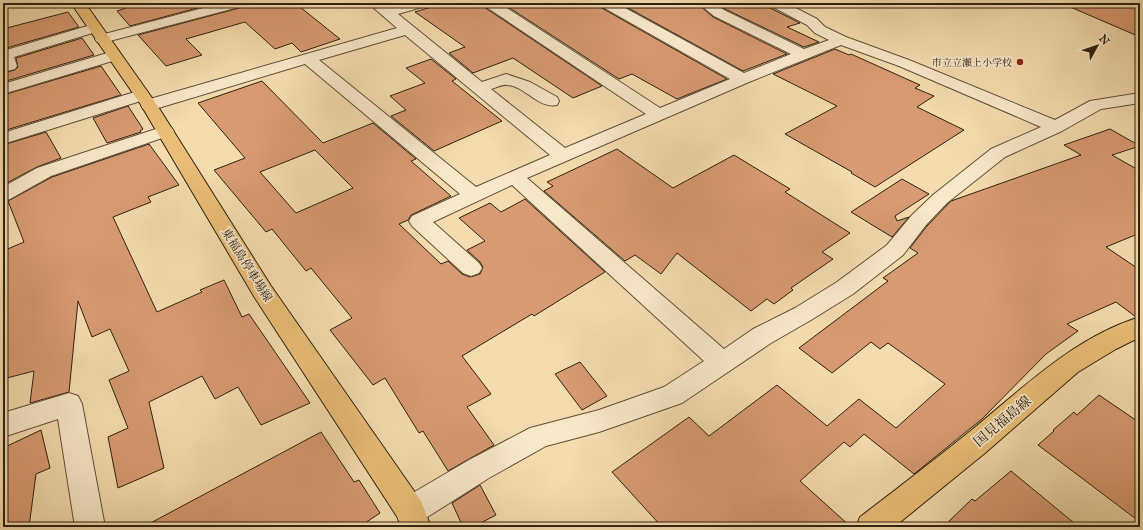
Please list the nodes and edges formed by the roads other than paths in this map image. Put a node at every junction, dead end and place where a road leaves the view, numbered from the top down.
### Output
1 (78, 3) edge
2 (238, 3) edge
3 (421, 3) edge
4 (490, 3) edge
5 (606, 3) edge
6 (705, 3) edge
7 (776, 3) edge
8 (382, 8) edge
9 (408, 29) junction
10 (841, 40) junction
11 (103, 41) junction
12 (802, 54) junction
13 (308, 59) junction
14 (3, 67) edge
15 (743, 79) junction
16 (480, 88) junction
17 (3, 89) edge
18 (1140, 98) edge
19 (145, 100) junction
20 (551, 101) dead end
21 (659, 115) junction
22 (1056, 127) junction
23 (165, 131) junction
24 (3, 139) edge
25 (563, 156) junction
26 (514, 177) junction
27 (3, 195) edge
28 (474, 196) junction
29 (471, 268) dead end
30 (1140, 326) edge
31 (723, 363) junction
32 (3, 424) edge
33 (413, 519) edge
34 (90, 527) edge
35 (871, 527) edge

1 - 11 main road, 東福島停車場線
2 - 11 street
3 - 8 street
4 - 21 street
5 - 15 street
6 - 12 street
7 - 10 street
8 - 9 street
9 - 13 street
9 - 16 street
10 - 12 street
10 - 22 street
11 - 14 street
11 - 17 street
11 - 19 main road, 東福島停車場線
12 - 15 street
13 - 19 street
13 - 28 street
15 - 21 street
16 - 20 street
16 - 25 street
18 - 22 street
19 - 23 main road, 東福島停車場線
19 - 24 street
21 - 25 street
22 - 31 street
23 - 27 street
23 - 33 main road, 東福島停車場線
25 - 26 street
26 - 28 street
26 - 31 street
28 - 29 street
30 - 35 main road, 国見福島線
31 - 33 street
32 - 34 street

